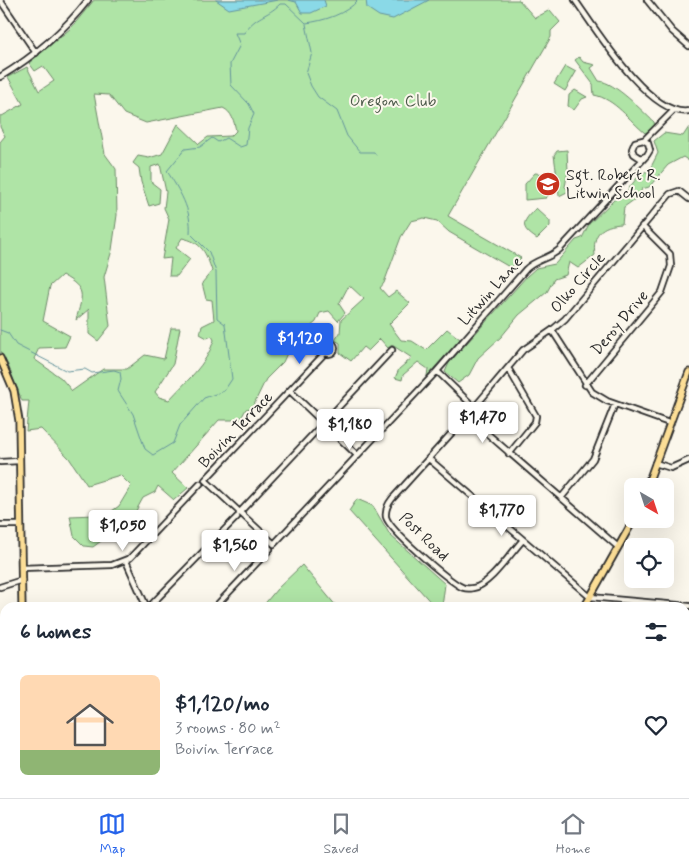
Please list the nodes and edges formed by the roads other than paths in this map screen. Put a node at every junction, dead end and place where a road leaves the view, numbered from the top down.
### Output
1 (0, 0) edge
2 (88, 0) edge
3 (576, 0) edge
4 (646, 0) edge
5 (689, 46) edge
6 (36, 54) junction
7 (0, 77) edge
8 (674, 110) junction
9 (689, 111) edge
10 (644, 140) junction
11 (646, 156) junction
12 (689, 199) edge
13 (642, 226) junction
14 (552, 330) junction
15 (392, 350) dead end
16 (325, 353) dead end
17 (0, 358) edge
18 (508, 368) junction
19 (437, 371) junction
20 (689, 372) edge
21 (585, 385) junction
22 (290, 391) junction
23 (615, 404) junction
24 (474, 407) junction
25 (467, 416) junction
26 (324, 424) junction
27 (670, 424) junction
28 (509, 454) junction
29 (358, 456) junction
30 (429, 459) junction
31 (689, 460) edge
32 (19, 461) junction
33 (0, 462) edge
34 (655, 463) junction
35 (650, 478) edge
36 (200, 484) dead end
37 (561, 498) junction
38 (238, 515) junction
39 (0, 525) edge
40 (20, 525) junction
41 (629, 528) edge
42 (522, 541) junction
43 (618, 548) junction
44 (270, 549) dead end
45 (126, 561) junction
46 (21, 568) junction
47 (22, 580) junction
48 (0, 587) edge
49 (590, 597) junction
50 (22, 602) edge
51 (145, 602) edge
52 (154, 602) edge
53 (220, 602) edge
54 (587, 602) edge
55 (645, 602) edge

1 - 6 street
2 - 6 street
3 - 8 street
4 - 5 street
6 - 7 street
8 - 9 street
8 - 10 street
10 - 11 street
10 - 11 street
11 - 19 street, Litwin Lane
12 - 13 street, Olko Circle
13 - 14 street, Olko Circle
13 - 21 street, Deroy Drive
14 - 18 street, Post Road
14 - 21 street, Olko Circle
15 - 26 street
16 - 22 street, Boivin Terrace
17 - 32 main road
18 - 24 street, Post Road
18 - 28 street
19 - 24 street
19 - 29 street, Litwin Lane
20 - 27 main road
21 - 23 street, Olko Circle
22 - 26 street
22 - 38 street, Boivin Terrace
23 - 27 street, Olko Circle
23 - 37 street
24 - 25 street, Post Road
25 - 28 street
25 - 30 street, Post Road
26 - 29 street
26 - 38 street
27 - 34 main road
28 - 37 street
29 - 38 street, Litwin Lane
30 - 42 street
30 - 42 street, Post Road
31 - 34 street
32 - 33 street
32 - 40 main road
34 - 35 main road
36 - 45 street
37 - 43 street
38 - 52 street
39 - 40 street
40 - 46 main road
41 - 43 main road
42 - 49 street
43 - 49 main road
44 - 53 street
45 - 46 street
45 - 51 street
46 - 47 main road
47 - 48 street
47 - 50 main road
49 - 54 main road
49 - 55 street

